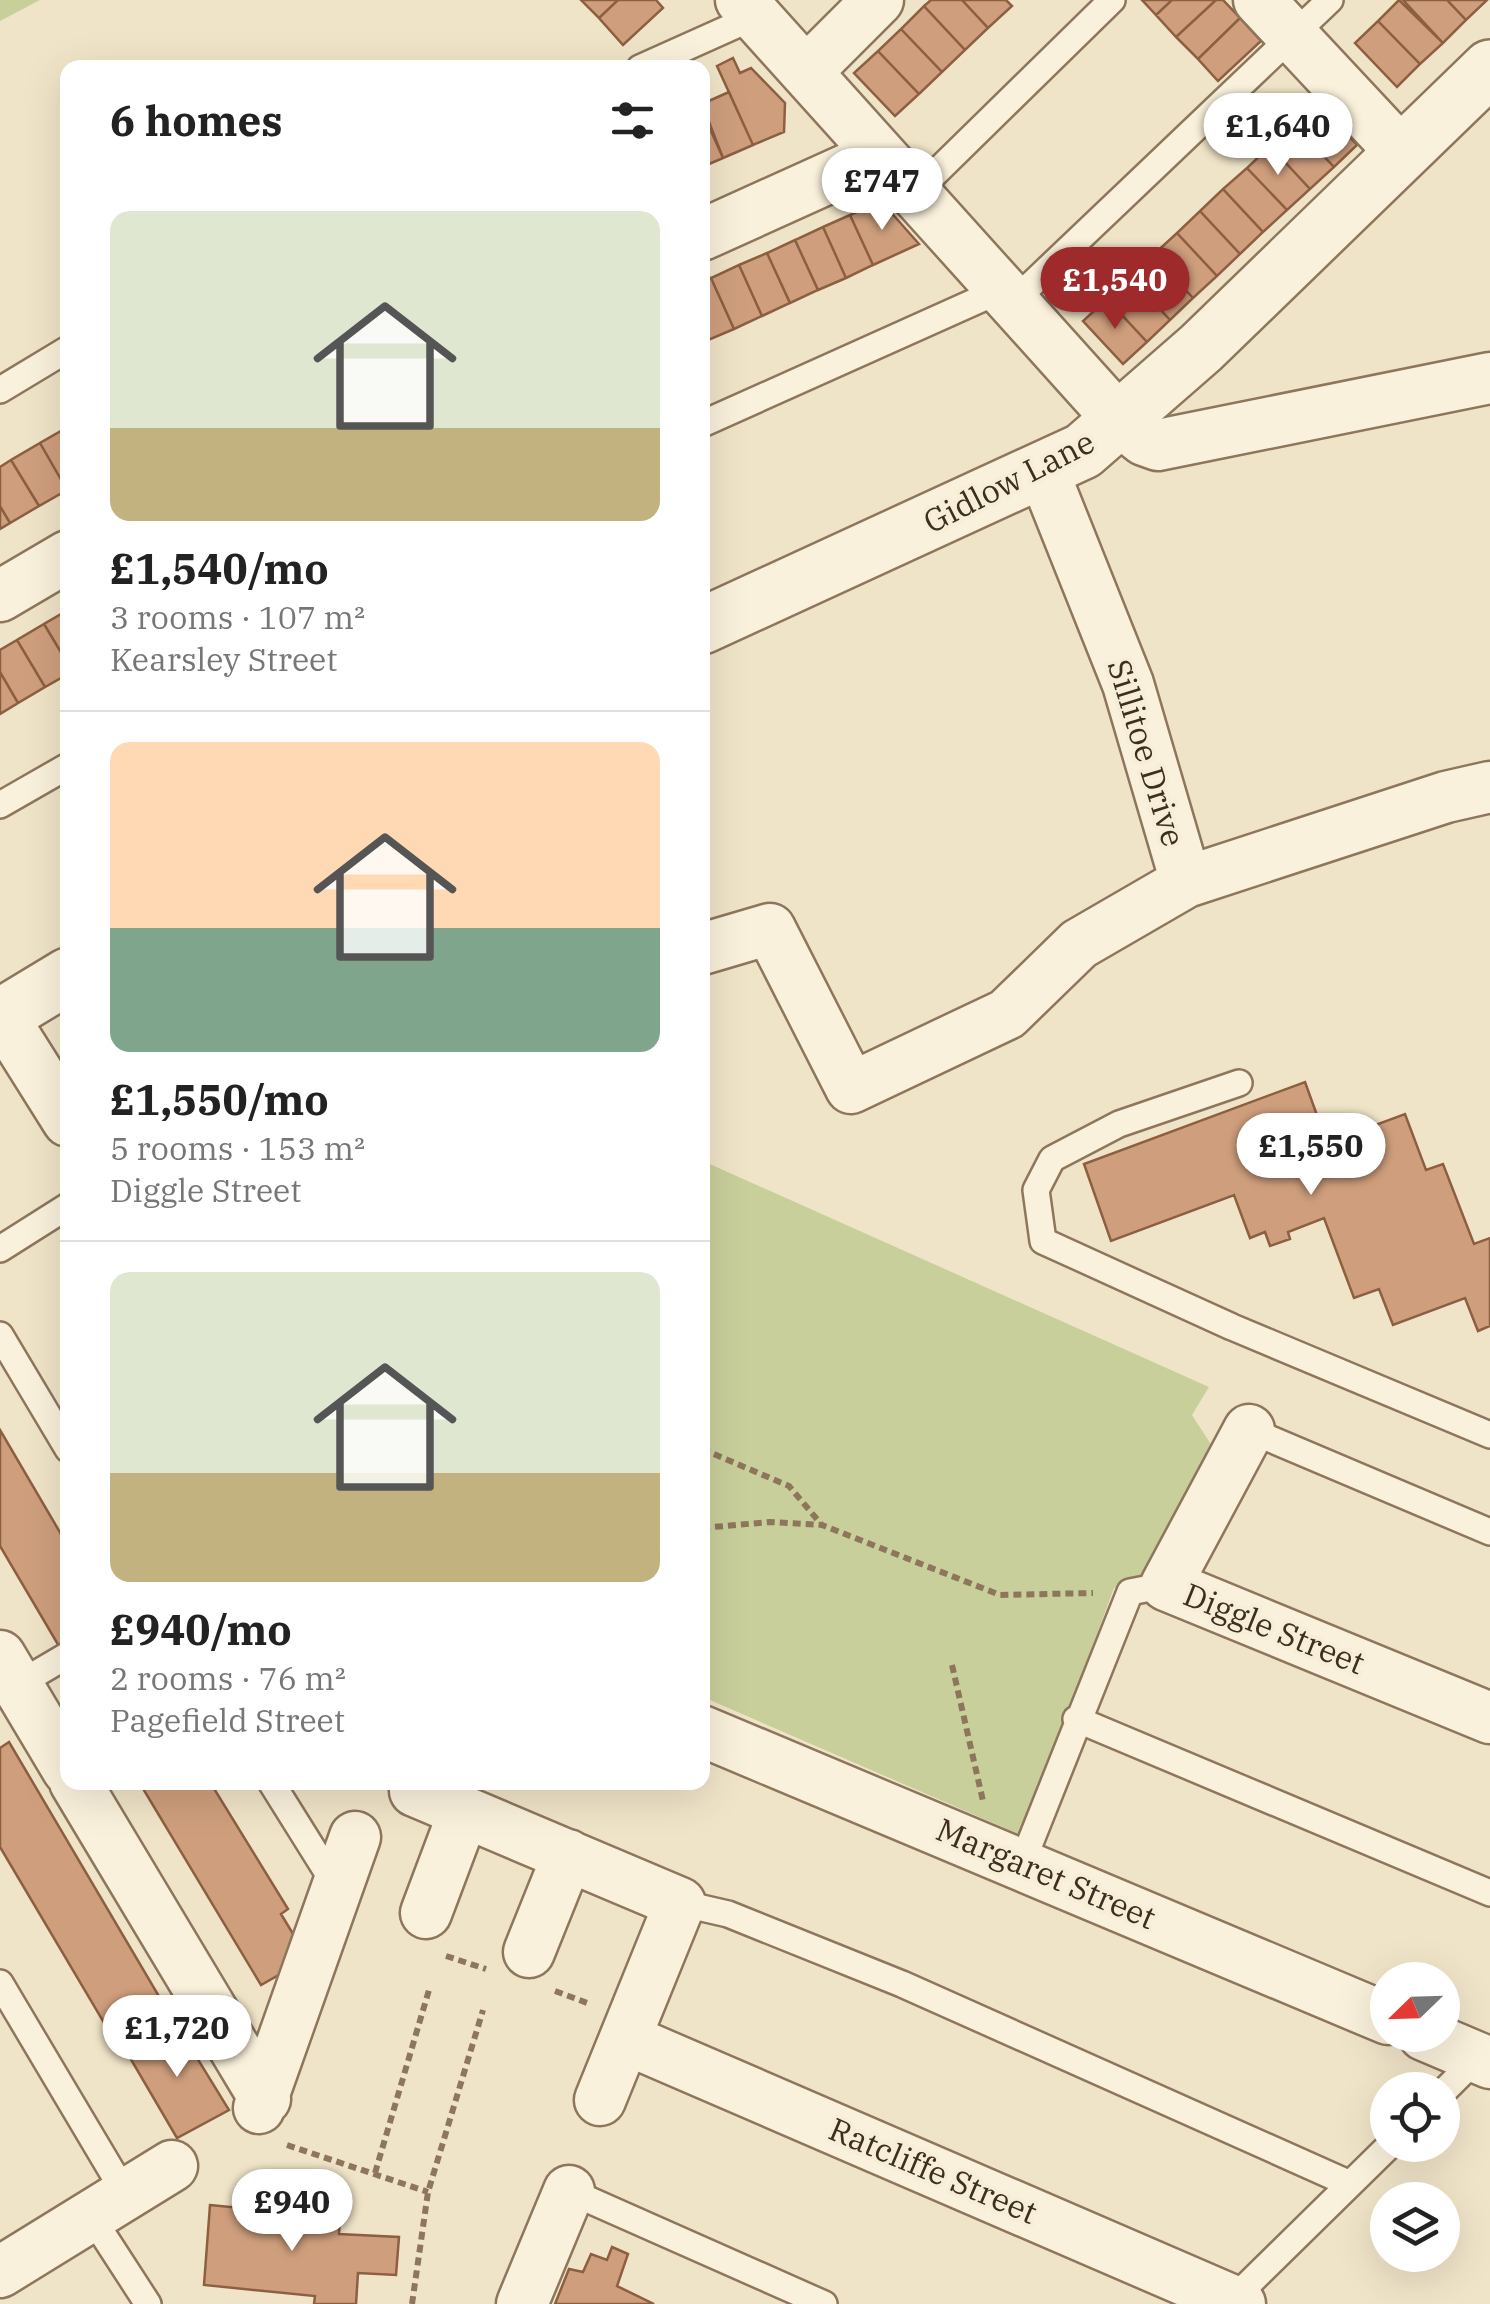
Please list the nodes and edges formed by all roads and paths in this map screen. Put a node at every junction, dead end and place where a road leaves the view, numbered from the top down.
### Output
1 (878, 0) edge
2 (1112, 0) edge
3 (1258, 0) edge
4 (1330, 0) edge
5 (748, 8) edge
6 (1292, 36) junction
7 (654, 60) edge
8 (1490, 68) edge
9 (806, 72) junction
10 (1401, 152) junction
11 (879, 155) junction
12 (914, 193) junction
13 (710, 231) edge
14 (1008, 295) junction
15 (60, 354) edge
16 (1490, 378) edge
17 (0, 390) edge
18 (710, 421) edge
19 (1120, 421) junction
20 (1044, 470) junction
21 (60, 561) edge
22 (0, 596) edge
23 (710, 622) edge
24 (60, 771) edge
25 (1490, 787) edge
26 (0, 806) edge
27 (1186, 882) junction
28 (710, 948) edge
29 (60, 981) edge
30 (1, 1016) edge
31 (1239, 1083) dead end
32 (60, 1108) edge
33 (60, 1211) edge
34 (0, 1248) edge
35 (0, 1335) edge
36 (1249, 1430) joint
37 (1490, 1434) edge
38 (60, 1436) edge
39 (710, 1452) edge
40 (822, 1525) junction
41 (710, 1527) edge
42 (1490, 1532) edge
43 (1148, 1588) junction
44 (60, 1657) edge
45 (952, 1666) dead end
46 (5, 1678) edge
47 (1490, 1718) edge
48 (1076, 1719) junction
49 (710, 1734) edge
50 (60, 1758) edge
51 (80, 1790) edge
52 (276, 1790) edge
53 (415, 1790) edge
54 (464, 1812) junction
55 (355, 1837) dead end
56 (568, 1855) junction
57 (1008, 1857) junction
58 (336, 1886) junction
59 (1490, 1893) edge
60 (680, 1903) junction
61 (426, 1913) dead end
62 (529, 1952) dead end
63 (0, 1983) edge
64 (430, 1990) dead end
65 (484, 2010) dead end
66 (1370, 2011) edge
67 (626, 2040) junction
68 (1460, 2047) edge
69 (1486, 2055) edge
70 (1460, 2077) edge
71 (600, 2100) dead end
72 (262, 2104) junction
73 (1373, 2162) edge
74 (172, 2166) dead end
75 (375, 2173) junction
76 (1350, 2184) junction
77 (428, 2192) junction
78 (569, 2192) joint
79 (109, 2206) junction
80 (0, 2272) edge
81 (1233, 2303) edge
82 (148, 2304) edge
83 (412, 2304) edge
84 (522, 2304) edge
85 (824, 2304) edge

1 - 9 street
2 - 12 lane
3 - 6 street
4 - 6 lane
5 - 7 lane
5 - 9 street
6 - 10 street
6 - 14 lane
8 - 10 street, Gidlow Lane
9 - 11 street
10 - 19 street, Gidlow Lane
11 - 12 street
11 - 13 street
12 - 14 street
14 - 18 lane
14 - 19 street
15 - 17 lane
16 - 19 street
19 - 20 street, Gidlow Lane
20 - 23 street, Gidlow Lane
20 - 27 street, Sillitoe Drive
21 - 22 street
24 - 26 lane
25 - 27 street
27 - 28 street, Sillitoe Drive
29 - 30 street
30 - 32 street
31 - 37 lane
33 - 34 lane
35 - 38 lane
36 - 42 lane
36 - 43 street, Diggle Street
39 - 40 path
40 - 41 path
40 - 43 path
43 - 47 street, Diggle Street
43 - 48 lane
44 - 46 lane
45 - 57 path
46 - 50 street
48 - 57 lane
48 - 59 lane
49 - 57 street, Margaret Street
51 - 72 street
52 - 58 lane
53 - 54 street
54 - 56 street
54 - 61 street
55 - 58 street
56 - 60 street
56 - 62 street
57 - 66 street, Margaret Street
58 - 72 street
60 - 67 street
60 - 76 lane
63 - 79 lane
64 - 75 path
65 - 77 path
67 - 71 street
67 - 81 street, Ratcliffe Street
68 - 69 street
69 - 70 lane
72 - 75 path
73 - 76 lane
74 - 79 street
75 - 77 path
76 - 81 lane
77 - 83 path
78 - 84 street
78 - 85 lane
79 - 80 street
79 - 82 lane

